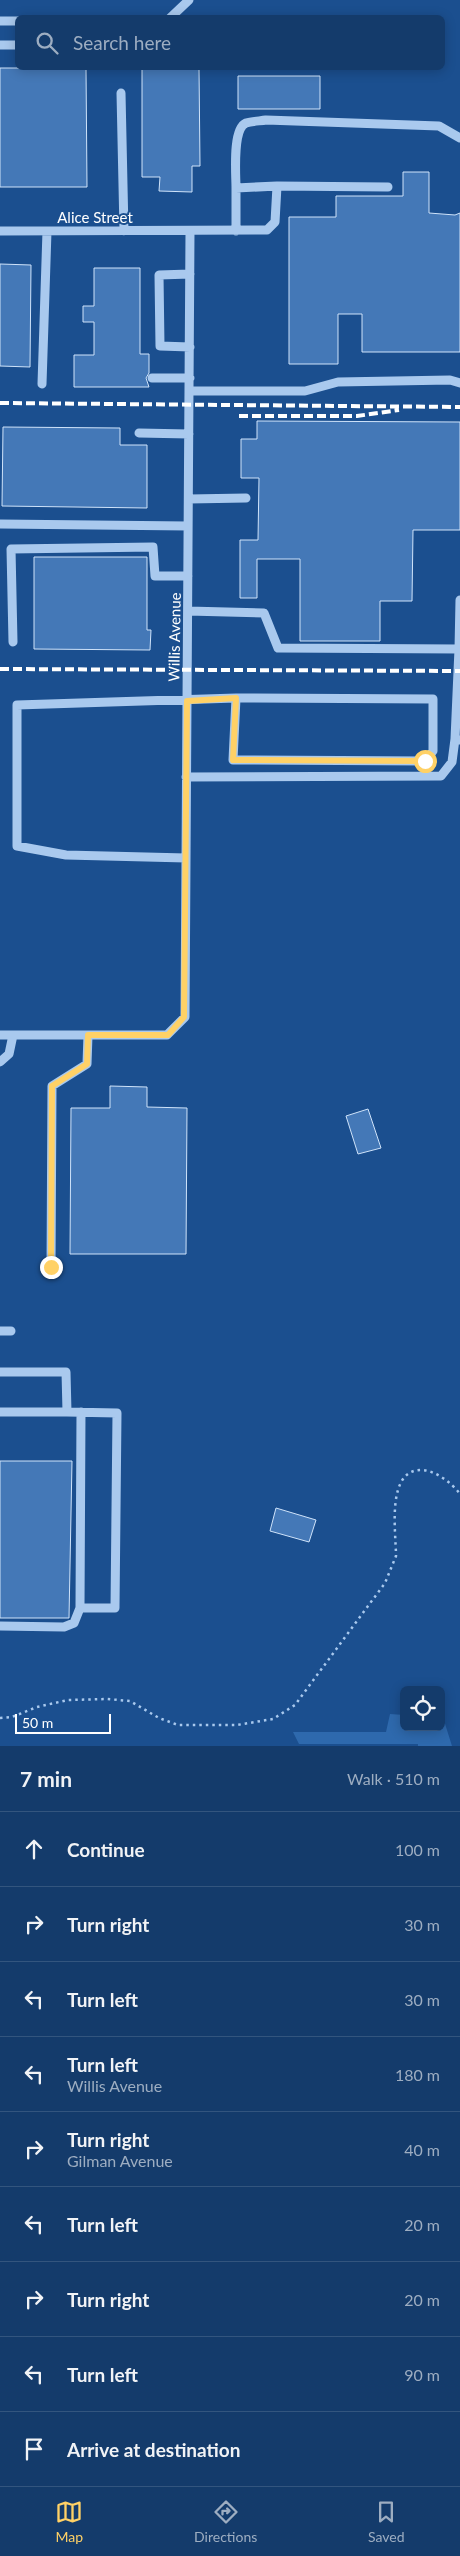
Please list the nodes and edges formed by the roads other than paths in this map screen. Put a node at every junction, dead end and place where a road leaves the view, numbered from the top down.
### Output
1 (189, 0) edge
2 (173, 15) edge
3 (0, 21) edge
4 (15, 21) edge
5 (0, 45) edge
6 (15, 45) edge
7 (121, 93) dead end
8 (460, 138) edge
9 (276, 186) junction
10 (388, 187) dead end
11 (236, 188) junction
12 (0, 231) edge
13 (47, 231) junction
14 (124, 231) junction
15 (236, 231) junction
16 (190, 232) junction
17 (190, 274) junction
18 (190, 347) junction
19 (152, 378) dead end
20 (190, 378) junction
21 (460, 383) edge
22 (42, 384) dead end
23 (190, 391) junction
24 (139, 433) dead end
25 (189, 434) junction
26 (246, 498) dead end
27 (189, 499) junction
28 (0, 524) edge
29 (188, 526) junction
30 (188, 576) junction
31 (460, 600) edge
32 (188, 611) junction
33 (13, 642) dead end
34 (459, 649) edge
35 (236, 698) junction
36 (187, 701) junction
37 (458, 740) edge
38 (186, 777) junction
39 (186, 858) junction
40 (0, 1035) edge
41 (13, 1035) junction
42 (88, 1035) junction
43 (0, 1062) edge
44 (51, 1267) dead end
45 (0, 1331) edge
46 (11, 1331) dead end
47 (0, 1372) edge
48 (0, 1412) edge
49 (67, 1412) junction
50 (81, 1412) junction
51 (80, 1608) junction
52 (0, 1626) edge

1 - 2 street
3 - 4 street
5 - 6 street
7 - 14 street
8 - 11 street
9 - 10 street
9 - 11 street
9 - 15 street, Alice Street
11 - 15 street
12 - 13 street, Alice Street
13 - 14 street, Alice Street
13 - 22 street
14 - 16 street, Alice Street
15 - 16 street, Alice Street
16 - 17 street, Willis Avenue
17 - 18 street, Willis Avenue
17 - 18 street
18 - 20 street, Willis Avenue
19 - 20 street
20 - 23 street, Willis Avenue
21 - 23 street
23 - 25 street, Willis Avenue
24 - 25 street
25 - 27 street, Willis Avenue
26 - 27 street
27 - 29 street, Willis Avenue
28 - 29 street
29 - 30 street, Willis Avenue
30 - 32 street, Willis Avenue
30 - 33 street
31 - 34 street
32 - 34 street
32 - 36 street, Willis Avenue
34 - 37 street
35 - 35 street
35 - 36 street
36 - 38 street, Willis Avenue
36 - 39 street
37 - 38 street
38 - 39 street, Willis Avenue
39 - 42 street, Willis Avenue
40 - 41 street
41 - 42 street
41 - 43 street
42 - 44 street
45 - 46 street
47 - 49 street
48 - 49 street
49 - 50 street
50 - 51 street
50 - 51 street
51 - 52 street

